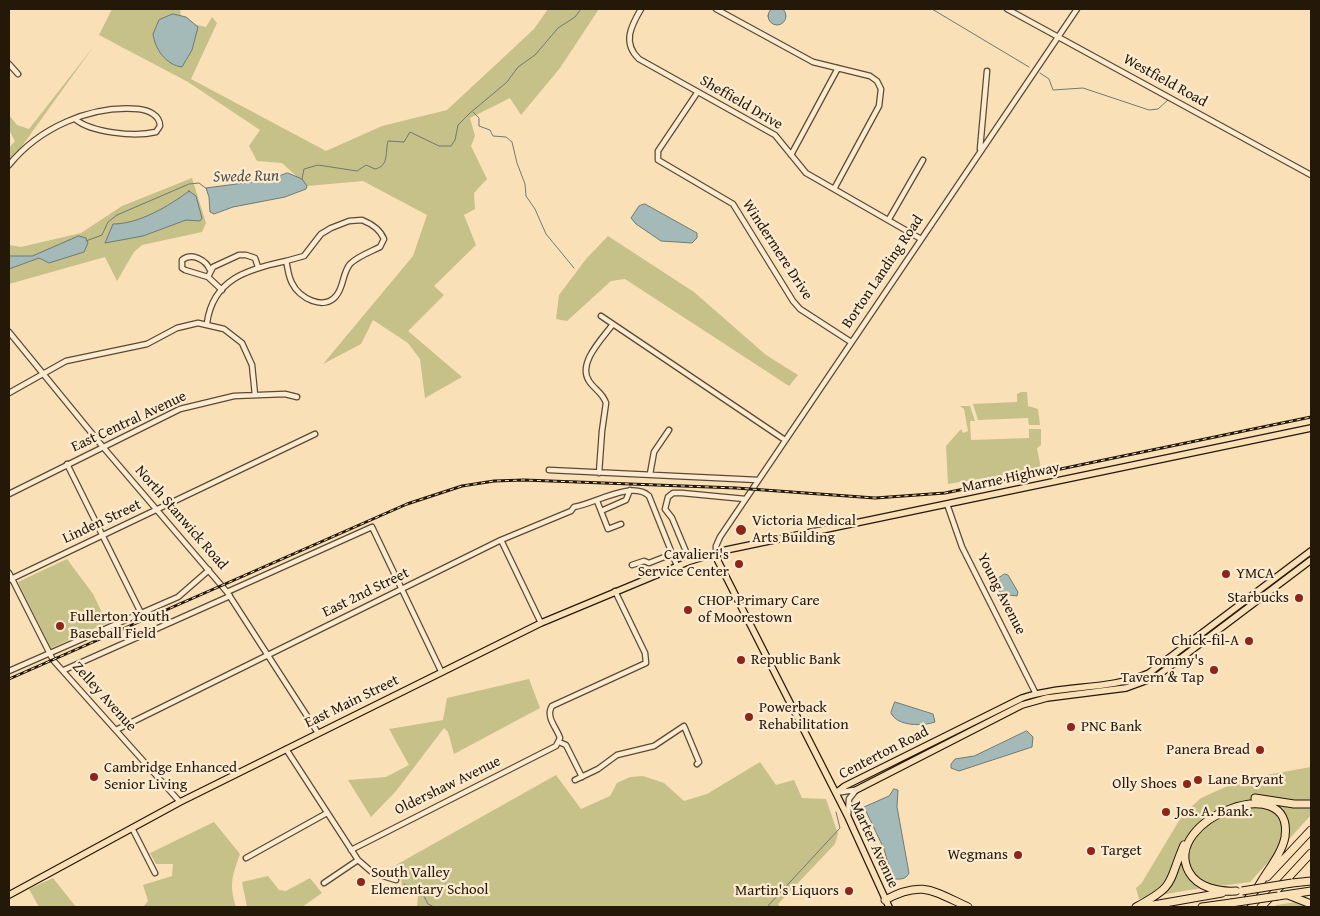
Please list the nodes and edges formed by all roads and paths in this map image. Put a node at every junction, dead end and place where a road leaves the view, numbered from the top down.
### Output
1 (641, 9) edge
2 (716, 9) edge
3 (1007, 9) edge
4 (1077, 9) edge
5 (1058, 37) junction
6 (9, 64) edge
7 (838, 68) junction
8 (987, 71) dead end
9 (18, 74) dead end
10 (697, 93) junction
11 (75, 119) junction
12 (980, 151) junction
13 (791, 155) junction
14 (923, 160) dead end
15 (9, 165) edge
16 (1311, 175) edge
17 (834, 189) junction
18 (889, 219) junction
19 (921, 239) junction
20 (286, 261) junction
21 (258, 267) junction
22 (210, 270) junction
23 (208, 277) junction
24 (222, 290) junction
25 (601, 316) dead end
26 (207, 323) junction
27 (613, 324) junction
28 (9, 332) edge
29 (851, 342) junction
30 (43, 375) junction
31 (9, 392) edge
32 (255, 395) junction
33 (297, 397) dead end
34 (1311, 428) edge
35 (669, 430) dead end
36 (315, 434) dead end
37 (784, 440) junction
38 (103, 447) junction
39 (68, 464) junction
40 (549, 470) dead end
41 (599, 473) junction
42 (650, 474) junction
43 (758, 480) junction
44 (630, 490) junction
45 (9, 494) edge
46 (745, 499) junction
47 (596, 501) junction
48 (948, 504) junction
49 (158, 509) junction
50 (601, 512) junction
51 (621, 524) dead end
52 (103, 536) junction
53 (502, 540) junction
54 (1311, 551) edge
55 (716, 552) junction
56 (672, 554) junction
57 (1311, 560) edge
58 (690, 561) junction
59 (632, 565) dead end
60 (677, 566) junction
61 (209, 570) junction
62 (9, 573) edge
63 (10, 580) edge
64 (402, 589) junction
65 (615, 591) junction
66 (229, 594) junction
67 (141, 613) junction
68 (541, 623) junction
69 (49, 653) junction
70 (268, 655) junction
71 (9, 670) edge
72 (64, 670) junction
73 (441, 671) junction
74 (1036, 694) junction
75 (116, 730) junction
76 (318, 732) junction
77 (558, 743) junction
78 (286, 749) junction
79 (697, 764) dead end
80 (582, 777) junction
81 (576, 780) dead end
82 (856, 790) junction
83 (836, 793) junction
84 (180, 802) junction
85 (1311, 804) edge
86 (327, 813) junction
87 (848, 817) junction
88 (132, 828) junction
89 (1311, 830) edge
90 (351, 850) junction
91 (1311, 852) edge
92 (246, 858) dead end
93 (358, 860) junction
94 (155, 873) dead end
95 (396, 880) dead end
96 (1311, 881) edge
97 (324, 883) dead end
98 (1258, 888) junction
99 (1239, 891) junction
100 (1311, 892) edge
101 (1288, 894) junction
102 (9, 895) edge
103 (887, 904) edge
104 (1311, 904) edge
105 (968, 907) edge
106 (1137, 907) edge
107 (1202, 907) edge
108 (1241, 907) edge
109 (1261, 907) edge

1 - 10 street, Sheffield Drive
2 - 7 street
3 - 5 street, Westfield Road
4 - 5 street, Borton Landing Road
5 - 12 street, Borton Landing Road
5 - 16 street, Westfield Road
6 - 9 street
7 - 13 street
7 - 17 street
8 - 12 street
10 - 13 street, Sheffield Drive
10 - 29 street, Windermere Drive
11 - 11 street
11 - 15 street
12 - 19 street, Borton Landing Road
13 - 17 street, Sheffield Drive
14 - 18 street
17 - 18 street, Sheffield Drive
18 - 19 street, Sheffield Drive
19 - 29 street, Borton Landing Road
20 - 20 street
20 - 21 street
21 - 22 street
21 - 24 street
22 - 23 street
22 - 23 street
23 - 24 street
24 - 26 street
25 - 27 street
26 - 30 street
26 - 32 street
27 - 37 street
27 - 41 street
28 - 30 street, North Stanwick Road
29 - 37 street, Borton Landing Road
30 - 31 street
30 - 38 street, North Stanwick Road
32 - 33 street, East Central Avenue
32 - 38 street, East Central Avenue
34 - 48 main road, Marne Highway
35 - 42 street
36 - 49 street, Linden Street
37 - 43 street, Borton Landing Road
38 - 39 street, East Central Avenue
38 - 49 street, North Stanwick Road
39 - 45 street, East Central Avenue
39 - 52 street
40 - 41 street
41 - 42 street
42 - 43 street
43 - 46 street, Borton Landing Road
44 - 47 street, East 2nd Street
44 - 50 street
44 - 56 street
46 - 55 street, Borton Landing Road
46 - 58 street
47 - 50 street
47 - 53 street, East 2nd Street
48 - 55 main road, Marne Highway
48 - 74 street, Young Avenue
49 - 52 street, Linden Street
49 - 61 street, North Stanwick Road
50 - 51 street
52 - 63 street, Linden Street
52 - 67 street
53 - 64 street, East 2nd Street
53 - 68 street
54 - 74 main road, Centerton Road
55 - 58 main road, East Main Street
55 - 83 main road, Marter Avenue
56 - 59 street
56 - 60 street
57 - 82 main road, Centerton Road
58 - 60 main road, East Main Street
60 - 65 main road, East Main Street
61 - 66 street, North Stanwick Road
61 - 67 street
62 - 63 street, Zelley Avenue
63 - 69 street, Zelley Avenue
64 - 66 street
64 - 70 street, East 2nd Street
64 - 73 street
65 - 68 main road, East Main Street
65 - 77 street
66 - 70 street, North Stanwick Road
66 - 72 street
67 - 69 street
68 - 73 main road, East Main Street
69 - 71 street
69 - 72 street, Zelley Avenue
70 - 75 street, East 2nd Street
70 - 76 street, North Stanwick Road
72 - 75 street, Zelley Avenue
73 - 76 main road, East Main Street
74 - 83 main road, Centerton Road
75 - 84 street, Zelley Avenue
76 - 78 main road, East Main Street
77 - 80 street
77 - 90 street, Oldershaw Avenue
78 - 84 main road, East Main Street
78 - 86 street
79 - 80 street
80 - 81 street
82 - 83 street, Centerton Road
82 - 87 street
83 - 87 main road, Marter Avenue
84 - 88 main road, East Main Street
85 - 106 highway
86 - 90 street
86 - 92 street
87 - 103 main road, Marter Avenue
88 - 94 street
88 - 102 main road, East Main Street
89 - 98 highway
90 - 93 street
91 - 109 highway
93 - 95 street
93 - 97 street
96 - 99 highway, bridge
98 - 99 highway
98 - 108 highway
99 - 106 highway
100 - 101 highway
101 - 104 highway
101 - 107 highway, bridge
103 - 105 highway

